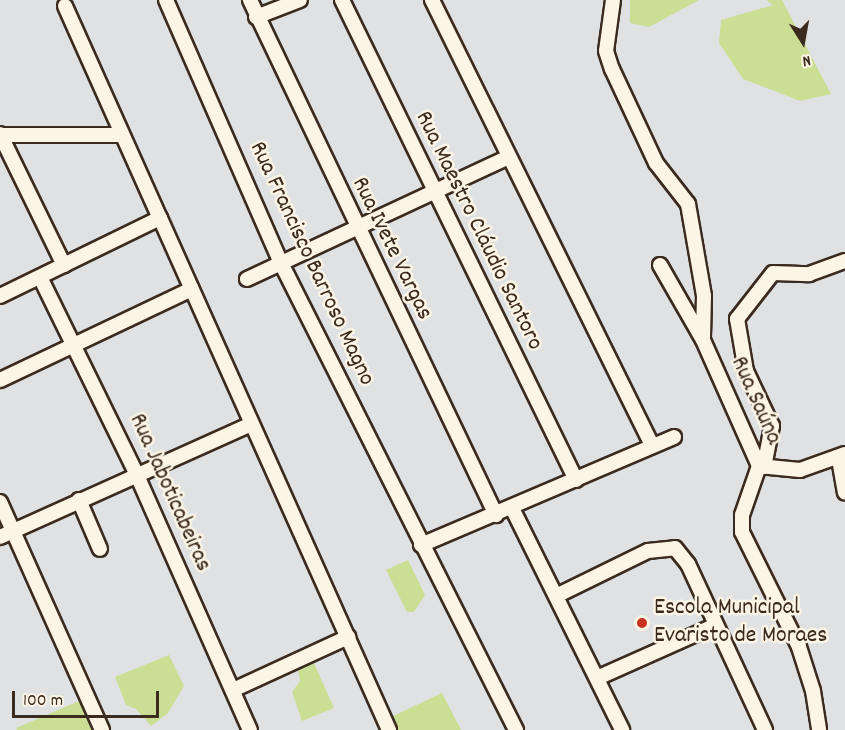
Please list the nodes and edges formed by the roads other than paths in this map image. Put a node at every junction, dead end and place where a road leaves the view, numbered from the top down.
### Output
1 (166, 0) edge
2 (250, 0) edge
3 (300, 0) edge
4 (342, 0) edge
5 (432, 0) edge
6 (613, 0) edge
7 (65, 6) dead end
8 (256, 17) junction
9 (0, 134) edge
10 (121, 135) junction
11 (508, 157) junction
12 (434, 193) junction
13 (160, 218) junction
14 (357, 230) junction
15 (845, 261) edge
16 (281, 263) junction
17 (64, 265) junction
18 (660, 265) dead end
19 (40, 277) junction
20 (247, 279) dead end
21 (192, 289) junction
22 (0, 296) edge
23 (703, 340) junction
24 (76, 345) junction
25 (0, 380) edge
26 (251, 424) junction
27 (674, 436) dead end
28 (651, 446) junction
29 (842, 457) edge
30 (761, 466) junction
31 (136, 473) junction
32 (576, 480) junction
33 (845, 492) edge
34 (79, 500) junction
35 (0, 502) edge
36 (512, 508) junction
37 (496, 515) junction
38 (13, 531) junction
39 (0, 537) edge
40 (421, 545) junction
41 (100, 549) dead end
42 (558, 595) junction
43 (716, 625) junction
44 (348, 637) junction
45 (597, 678) junction
46 (233, 690) junction
47 (102, 730) edge
48 (250, 730) edge
49 (389, 730) edge
50 (516, 730) edge
51 (622, 730) edge
52 (765, 730) edge
53 (819, 730) edge

1 - 16 street, Rua Francisco Barroso Magno
2 - 8 street, Rua Ivete Vargas
3 - 8 street
4 - 12 street, Rua Maestro Cláudio Santoro
5 - 11 street
6 - 23 street
7 - 10 street
8 - 14 street, Rua Ivete Vargas
9 - 10 street
9 - 17 street
10 - 13 street
11 - 12 street
11 - 28 street
12 - 14 street
12 - 32 street, Rua Maestro Cláudio Santoro
13 - 17 street
13 - 21 street
14 - 16 street
14 - 37 street, Rua Ivete Vargas
15 - 30 street
16 - 20 street
16 - 40 street, Rua Francisco Barroso Magno
17 - 19 street
18 - 23 street, Rua Saúna
19 - 22 street
19 - 24 street, Rua Jaboticabeiras
21 - 24 street
21 - 26 street
23 - 30 street, Rua Saúna
24 - 25 street
24 - 31 street, Rua Jaboticabeiras
26 - 31 street
26 - 44 street
27 - 28 street
28 - 32 street
29 - 30 street
29 - 33 street
30 - 53 street, Rua Saúna
31 - 34 street
31 - 46 street, Rua Jaboticabeiras
32 - 36 street
34 - 38 street
34 - 41 street
35 - 38 street
36 - 37 street
36 - 42 street
37 - 40 street
38 - 39 street
38 - 47 street
40 - 50 street, Rua Francisco Barroso Magno
42 - 43 street
42 - 45 street
43 - 45 street
43 - 52 street
44 - 46 street
44 - 49 street
45 - 51 street
46 - 48 street, Rua Jaboticabeiras

